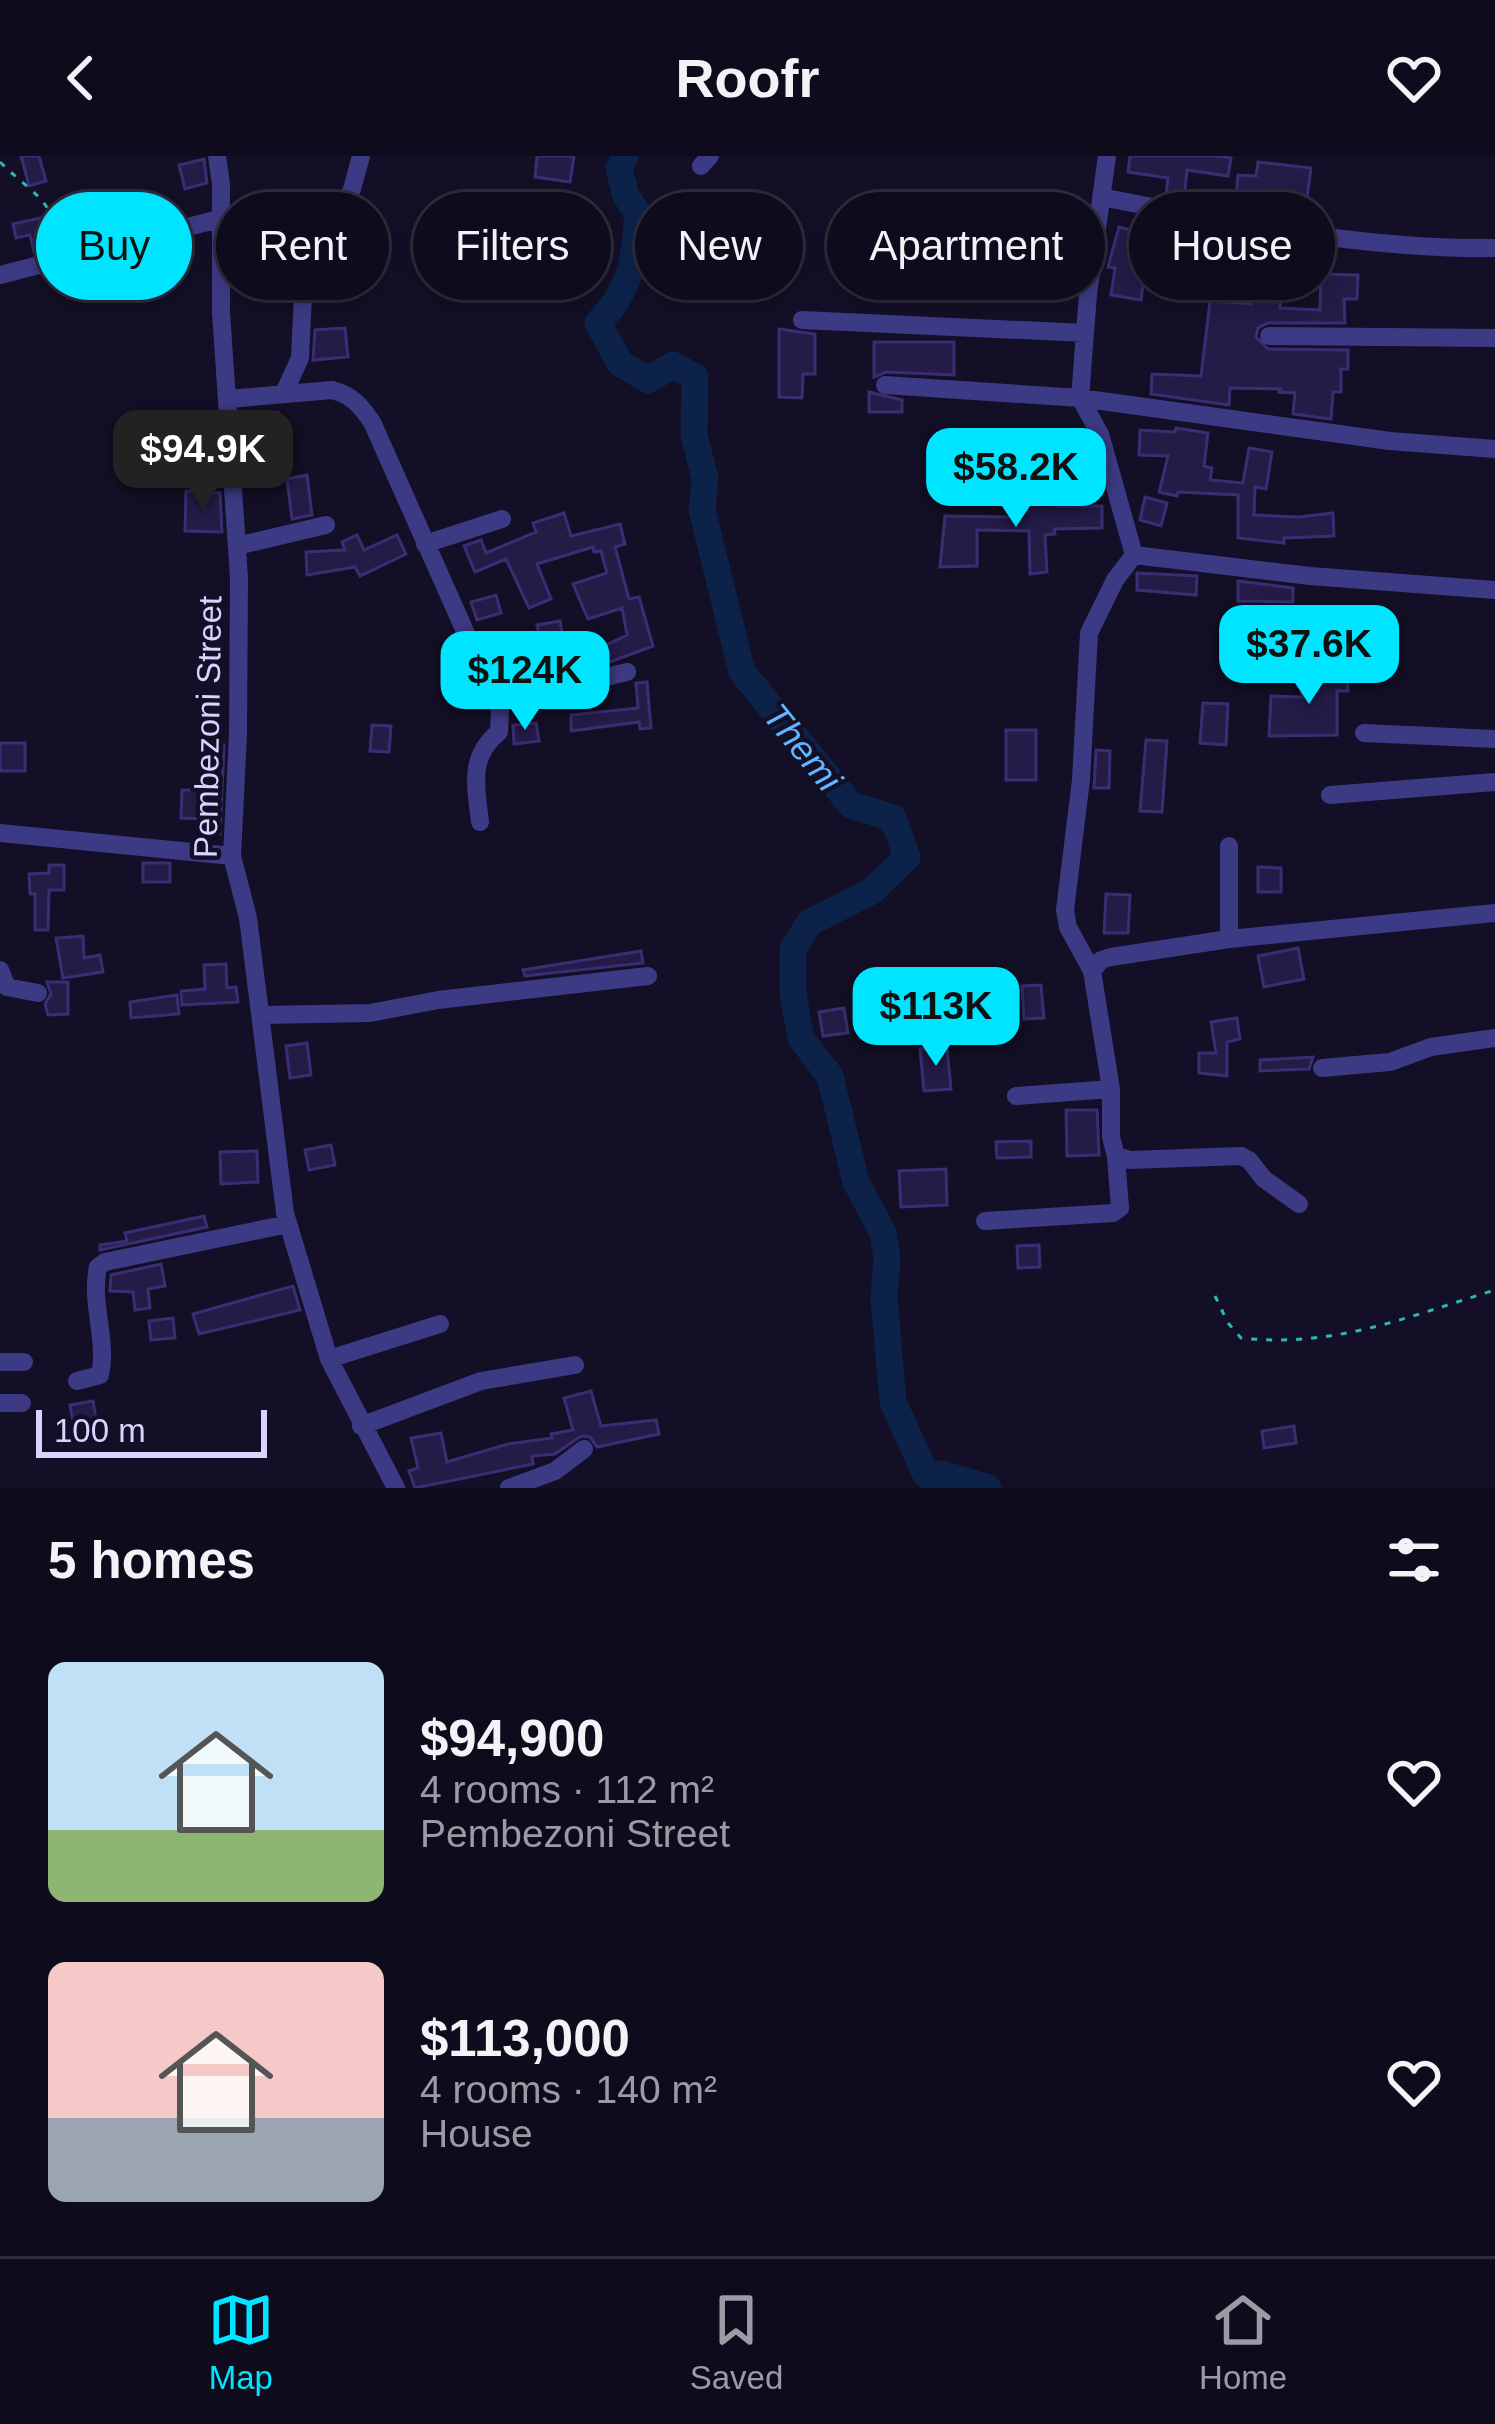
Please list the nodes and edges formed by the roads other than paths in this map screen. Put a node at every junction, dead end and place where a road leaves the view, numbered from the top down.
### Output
1 (217, 156) edge
2 (362, 156) edge
3 (1107, 156) edge
4 (221, 192) edge
5 (1102, 192) edge
6 (1105, 198) edge
7 (216, 220) edge
8 (1495, 248) edge
9 (0, 275) edge
10 (221, 300) edge
11 (1089, 300) edge
12 (802, 320) dead end
13 (1085, 333) junction
14 (1269, 336) dead end
15 (1495, 338) edge
16 (885, 385) dead end
17 (284, 394) junction
18 (1080, 398) junction
19 (229, 399) junction
20 (1495, 449) edge
21 (502, 519) dead end
22 (326, 525) dead end
23 (425, 544) junction
24 (237, 546) junction
25 (1134, 556) junction
26 (1495, 590) edge
27 (627, 672) dead end
28 (494, 694) junction
29 (1364, 733) dead end
30 (1495, 739) edge
31 (1495, 782) edge
32 (1330, 795) dead end
33 (480, 822) dead end
34 (0, 833) edge
35 (1229, 847) dead end
36 (232, 856) junction
37 (1495, 913) edge
38 (1229, 939) junction
39 (0, 970) edge
40 (1092, 971) junction
41 (648, 976) dead end
42 (38, 992) dead end
43 (261, 1015) junction
44 (1495, 1038) edge
45 (1322, 1068) dead end
46 (1112, 1089) junction
47 (1016, 1096) dead end
48 (1116, 1156) junction
49 (1299, 1204) dead end
50 (985, 1221) dead end
51 (288, 1224) junction
52 (440, 1324) dead end
53 (329, 1359) junction
54 (0, 1362) edge
55 (24, 1362) dead end
56 (574, 1365) dead end
57 (77, 1381) dead end
58 (0, 1403) edge
59 (22, 1403) dead end
60 (361, 1426) junction
61 (584, 1449) dead end
62 (396, 1488) edge
63 (509, 1488) edge

1 - 4 street, Pembezoni Street
2 - 17 street
3 - 5 street
6 - 8 street
7 - 9 street
10 - 19 street, Pembezoni Street
11 - 13 street
12 - 13 street
13 - 18 street
14 - 15 street
16 - 18 street
17 - 19 street
17 - 23 street
18 - 20 street
18 - 25 street
19 - 24 street, Pembezoni Street
21 - 23 street
22 - 24 street
23 - 28 street
24 - 36 street, Pembezoni Street
25 - 26 street
25 - 40 street
27 - 28 street
28 - 33 street
29 - 30 street
31 - 32 street
34 - 36 street
35 - 38 street
36 - 43 street, Pembezoni Street
37 - 38 street
38 - 40 street
39 - 42 street
40 - 46 street
41 - 43 street
43 - 51 street, Pembezoni Street
44 - 45 street
46 - 47 street
46 - 48 street
48 - 49 street
48 - 50 street
51 - 53 street, Pembezoni Street
51 - 57 street
52 - 53 street
53 - 60 street, Pembezoni Street
54 - 55 street
56 - 60 street
58 - 59 street
60 - 62 street, Pembezoni Street
61 - 63 street

